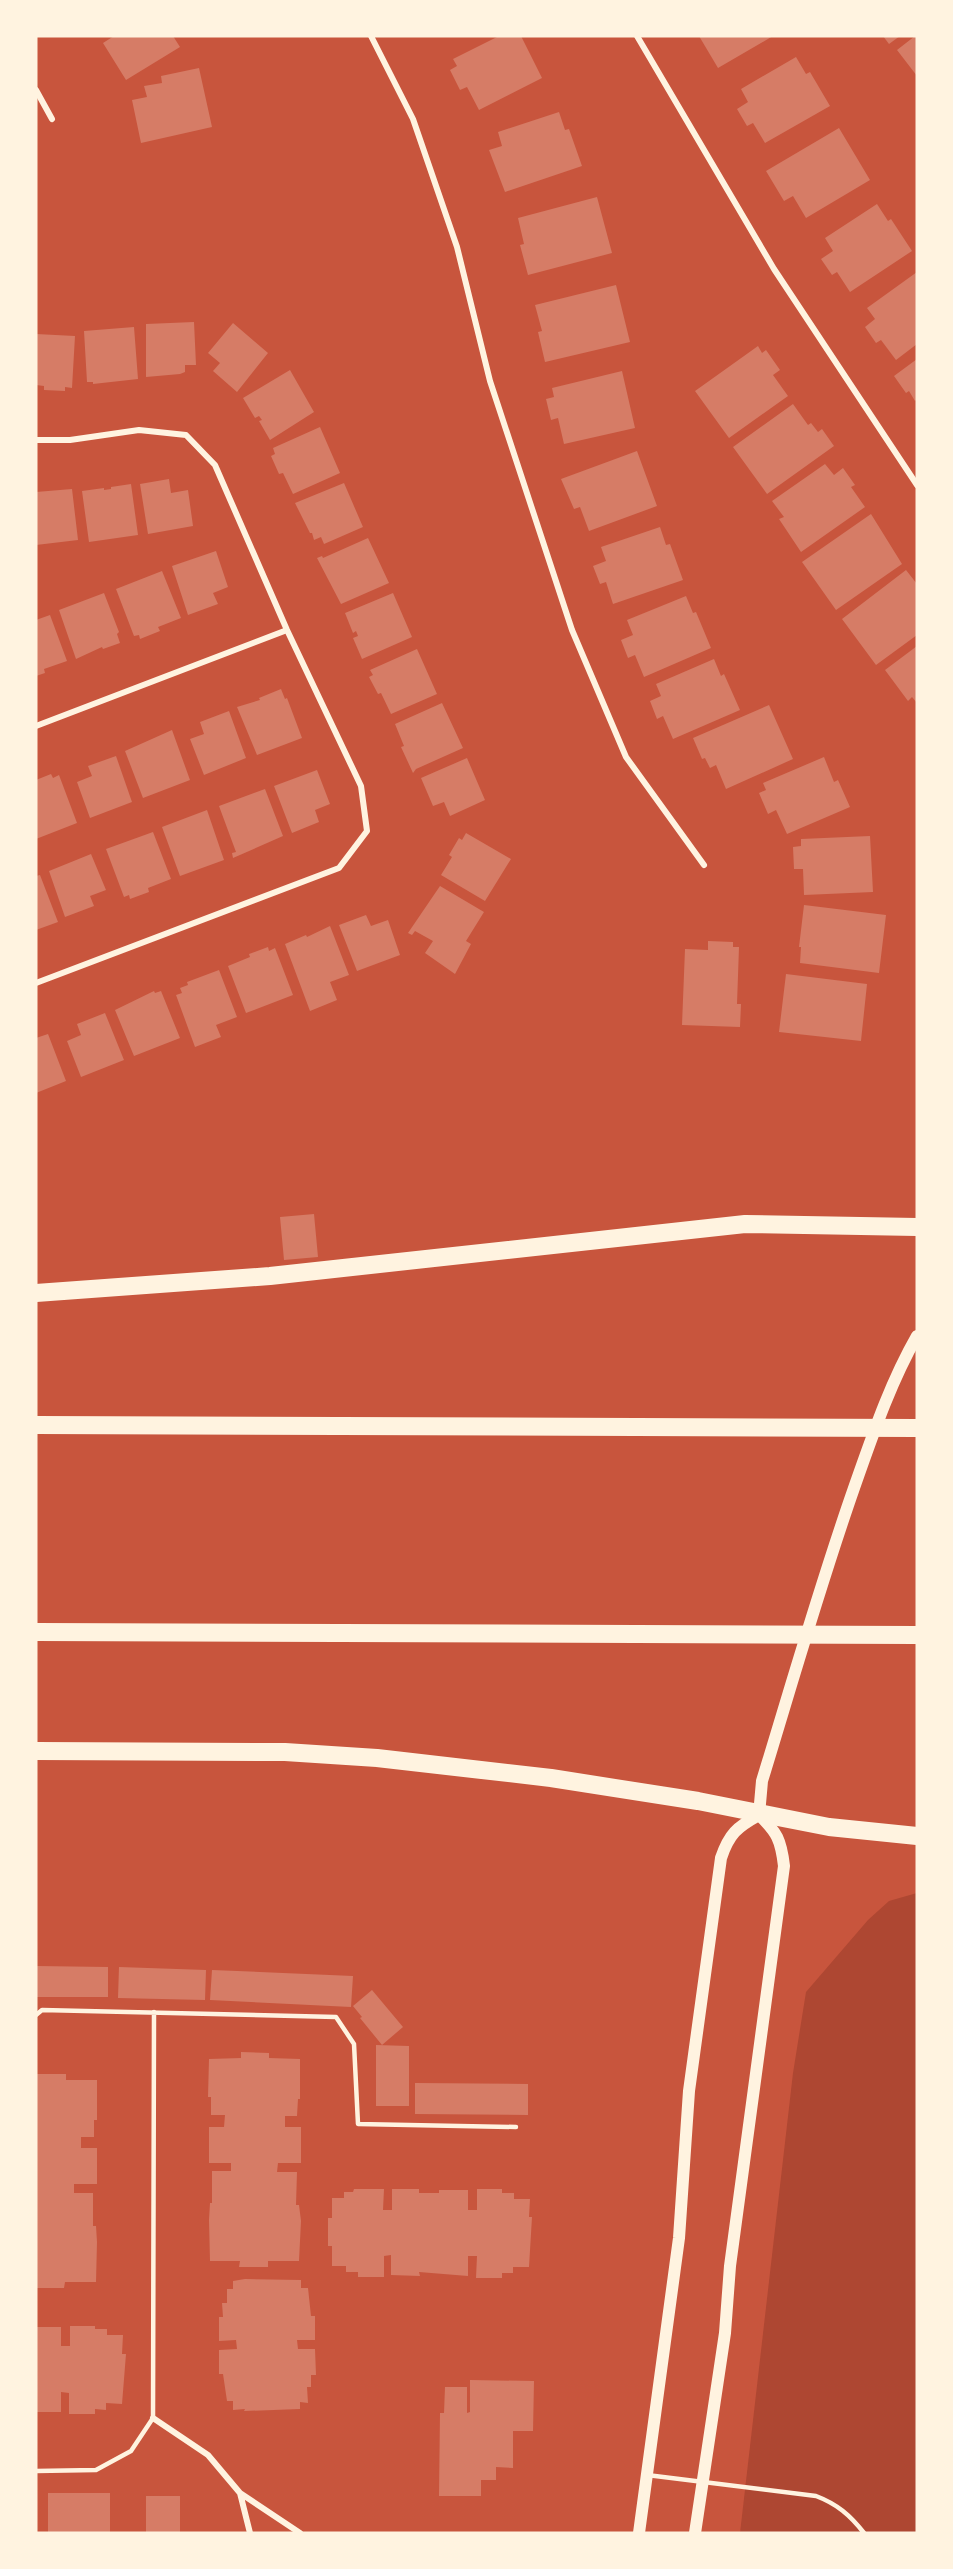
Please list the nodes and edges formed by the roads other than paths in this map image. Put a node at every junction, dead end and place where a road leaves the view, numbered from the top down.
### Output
1 (371, 36) edge
2 (637, 36) edge
3 (36, 90) edge
4 (52, 119) dead end
5 (36, 440) edge
6 (917, 485) edge
7 (287, 630) junction
8 (36, 726) edge
9 (704, 865) dead end
10 (36, 983) edge
11 (917, 1227) edge
12 (36, 1293) edge
13 (917, 1336) edge
14 (36, 1425) edge
15 (917, 1428) edge
16 (36, 1632) edge
17 (917, 1635) edge
18 (36, 1750) edge
19 (759, 1815) junction
20 (917, 1836) edge
21 (154, 2012) junction
22 (36, 2014) edge
23 (516, 2127) dead end
24 (153, 2418) junction
25 (36, 2471) edge
26 (647, 2475) junction
27 (702, 2481) junction
28 (240, 2493) junction
29 (250, 2533) edge
30 (300, 2533) edge
31 (639, 2533) edge
32 (695, 2533) edge
33 (864, 2533) edge

1 - 9 street
2 - 6 street
3 - 4 street
5 - 7 street
7 - 8 street
7 - 10 street
11 - 12 highway
13 - 19 main road
14 - 15 highway
16 - 17 highway
18 - 19 highway
19 - 20 highway
19 - 26 main road
19 - 27 main road
21 - 22 lane
21 - 23 lane
21 - 24 lane
24 - 25 lane
24 - 28 street
26 - 27 lane
26 - 31 main road
27 - 32 main road
27 - 33 lane
28 - 29 street
28 - 30 street

